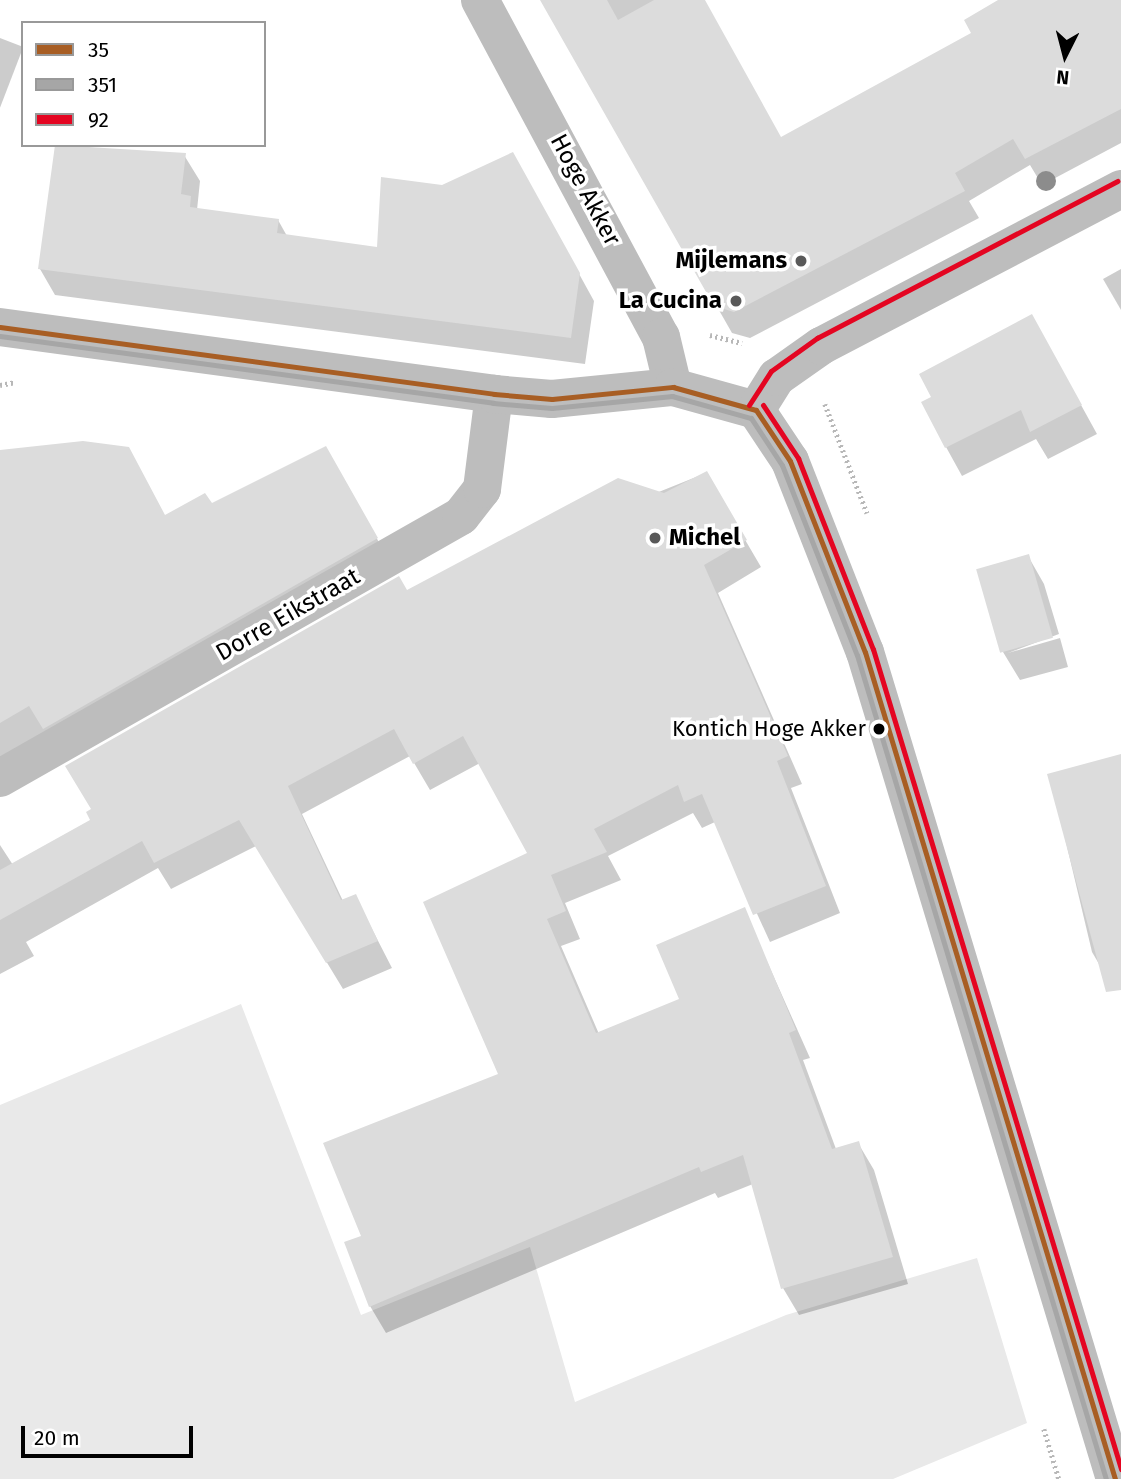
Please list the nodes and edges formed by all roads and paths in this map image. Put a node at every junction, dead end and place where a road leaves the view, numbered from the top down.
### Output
1 (480, 0) edge
2 (1121, 189) edge
3 (0, 327) edge
4 (673, 387) junction
5 (494, 394) junction
6 (757, 410) junction
7 (0, 778) edge
8 (1115, 1479) edge

1 - 4 street, Hoge Akker
2 - 6 street
3 - 5 street
4 - 5 street
4 - 6 street
5 - 7 street, Dorre Eikstraat
6 - 8 street

